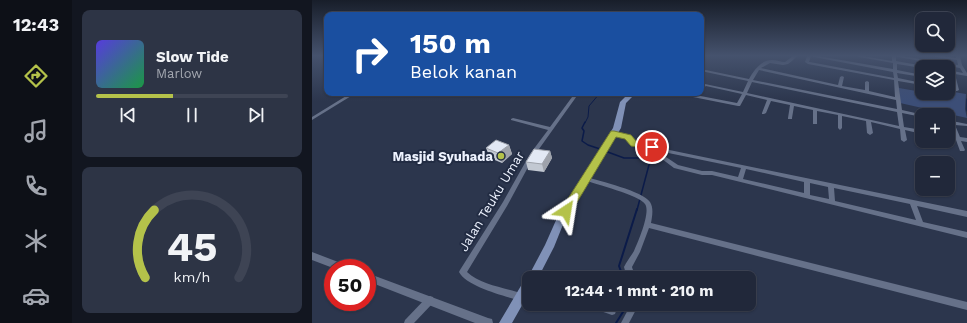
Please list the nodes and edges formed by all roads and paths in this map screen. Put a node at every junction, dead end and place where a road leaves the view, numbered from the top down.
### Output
1 (706, 71) edge
2 (758, 71) edge
3 (770, 71) edge
4 (853, 71) edge
5 (896, 71) joint
6 (955, 73) edge
7 (915, 75) edge
8 (966, 75) edge
9 (842, 77) dead end
10 (897, 79) junction
11 (750, 80) junction
12 (867, 82) dead end
13 (955, 82) edge
14 (915, 83) edge
15 (704, 86) edge
16 (840, 86) junction
17 (955, 90) edge
18 (867, 92) junction
19 (744, 94) junction
20 (349, 96) edge
21 (575, 96) edge
22 (630, 96) edge
23 (701, 96) edge
24 (769, 99) junction
25 (898, 99) junction
26 (792, 104) junction
27 (815, 109) junction
28 (900, 111) junction
29 (764, 113) dead end
30 (840, 114) junction
31 (915, 114) edge
32 (790, 118) dead end
33 (513, 119) dead end
34 (312, 120) edge
35 (868, 120) junction
36 (814, 123) dead end
37 (955, 123) edge
38 (965, 125) dead end
39 (840, 128) dead end
40 (902, 128) junction
41 (550, 129) junction
42 (915, 131) edge
43 (614, 133) junction
44 (870, 133) dead end
45 (956, 138) joint
46 (904, 140) dead end
47 (967, 140) edge
48 (648, 146) junction
49 (667, 150) junction
50 (962, 150) dead end
51 (664, 158) junction
52 (744, 167) junction
53 (586, 179) junction
54 (740, 180) junction
55 (807, 180) junction
56 (831, 186) junction
57 (807, 196) junction
58 (832, 202) junction
59 (913, 203) junction
60 (967, 214) edge
61 (920, 224) junction
62 (647, 225) junction
63 (967, 235) edge
64 (312, 256) edge
65 (324, 261) edge
66 (536, 271) edge
67 (629, 271) edge
68 (376, 280) edge
69 (522, 294) edge
70 (520, 297) junction
71 (430, 300) junction
72 (967, 306) edge
73 (631, 311) edge
74 (408, 323) edge
75 (488, 323) edge
76 (505, 323) edge
77 (625, 323) edge

1 - 11 street
2 - 11 street
3 - 16 street
4 - 10 street
5 - 7 street
5 - 10 street
6 - 8 street
9 - 16 street
10 - 14 street
10 - 25 street
11 - 19 street
11 - 28 street
12 - 18 street
13 - 17 street
15 - 19 street
16 - 18 street
18 - 25 street
19 - 23 street
19 - 24 street
20 - 34 street
21 - 41 street, Jalan Teuku Umar
22 - 43 main road
24 - 26 street
24 - 29 street
25 - 28 street
26 - 27 street
26 - 32 street
27 - 30 street
27 - 36 street
28 - 31 street
28 - 40 street
30 - 35 street
30 - 39 street
33 - 41 street
35 - 40 street
35 - 44 street
37 - 38 street
40 - 42 street
40 - 46 street
41 - 70 street, Jalan Teuku Umar
43 - 48 street
43 - 53 main road
45 - 47 street
45 - 50 street
48 - 49 street
48 - 51 street
49 - 51 street
49 - 52 street
51 - 54 street
52 - 54 street
52 - 55 street
53 - 62 street
53 - 66 main road
54 - 57 street
55 - 56 street
55 - 57 street
56 - 58 street
56 - 59 street
57 - 58 street
58 - 61 street
59 - 60 street
59 - 61 street
61 - 63 street
62 - 67 street
62 - 72 street
64 - 65 street
68 - 71 street
69 - 70 main road
70 - 76 main road
71 - 74 street
71 - 75 street
73 - 77 street

